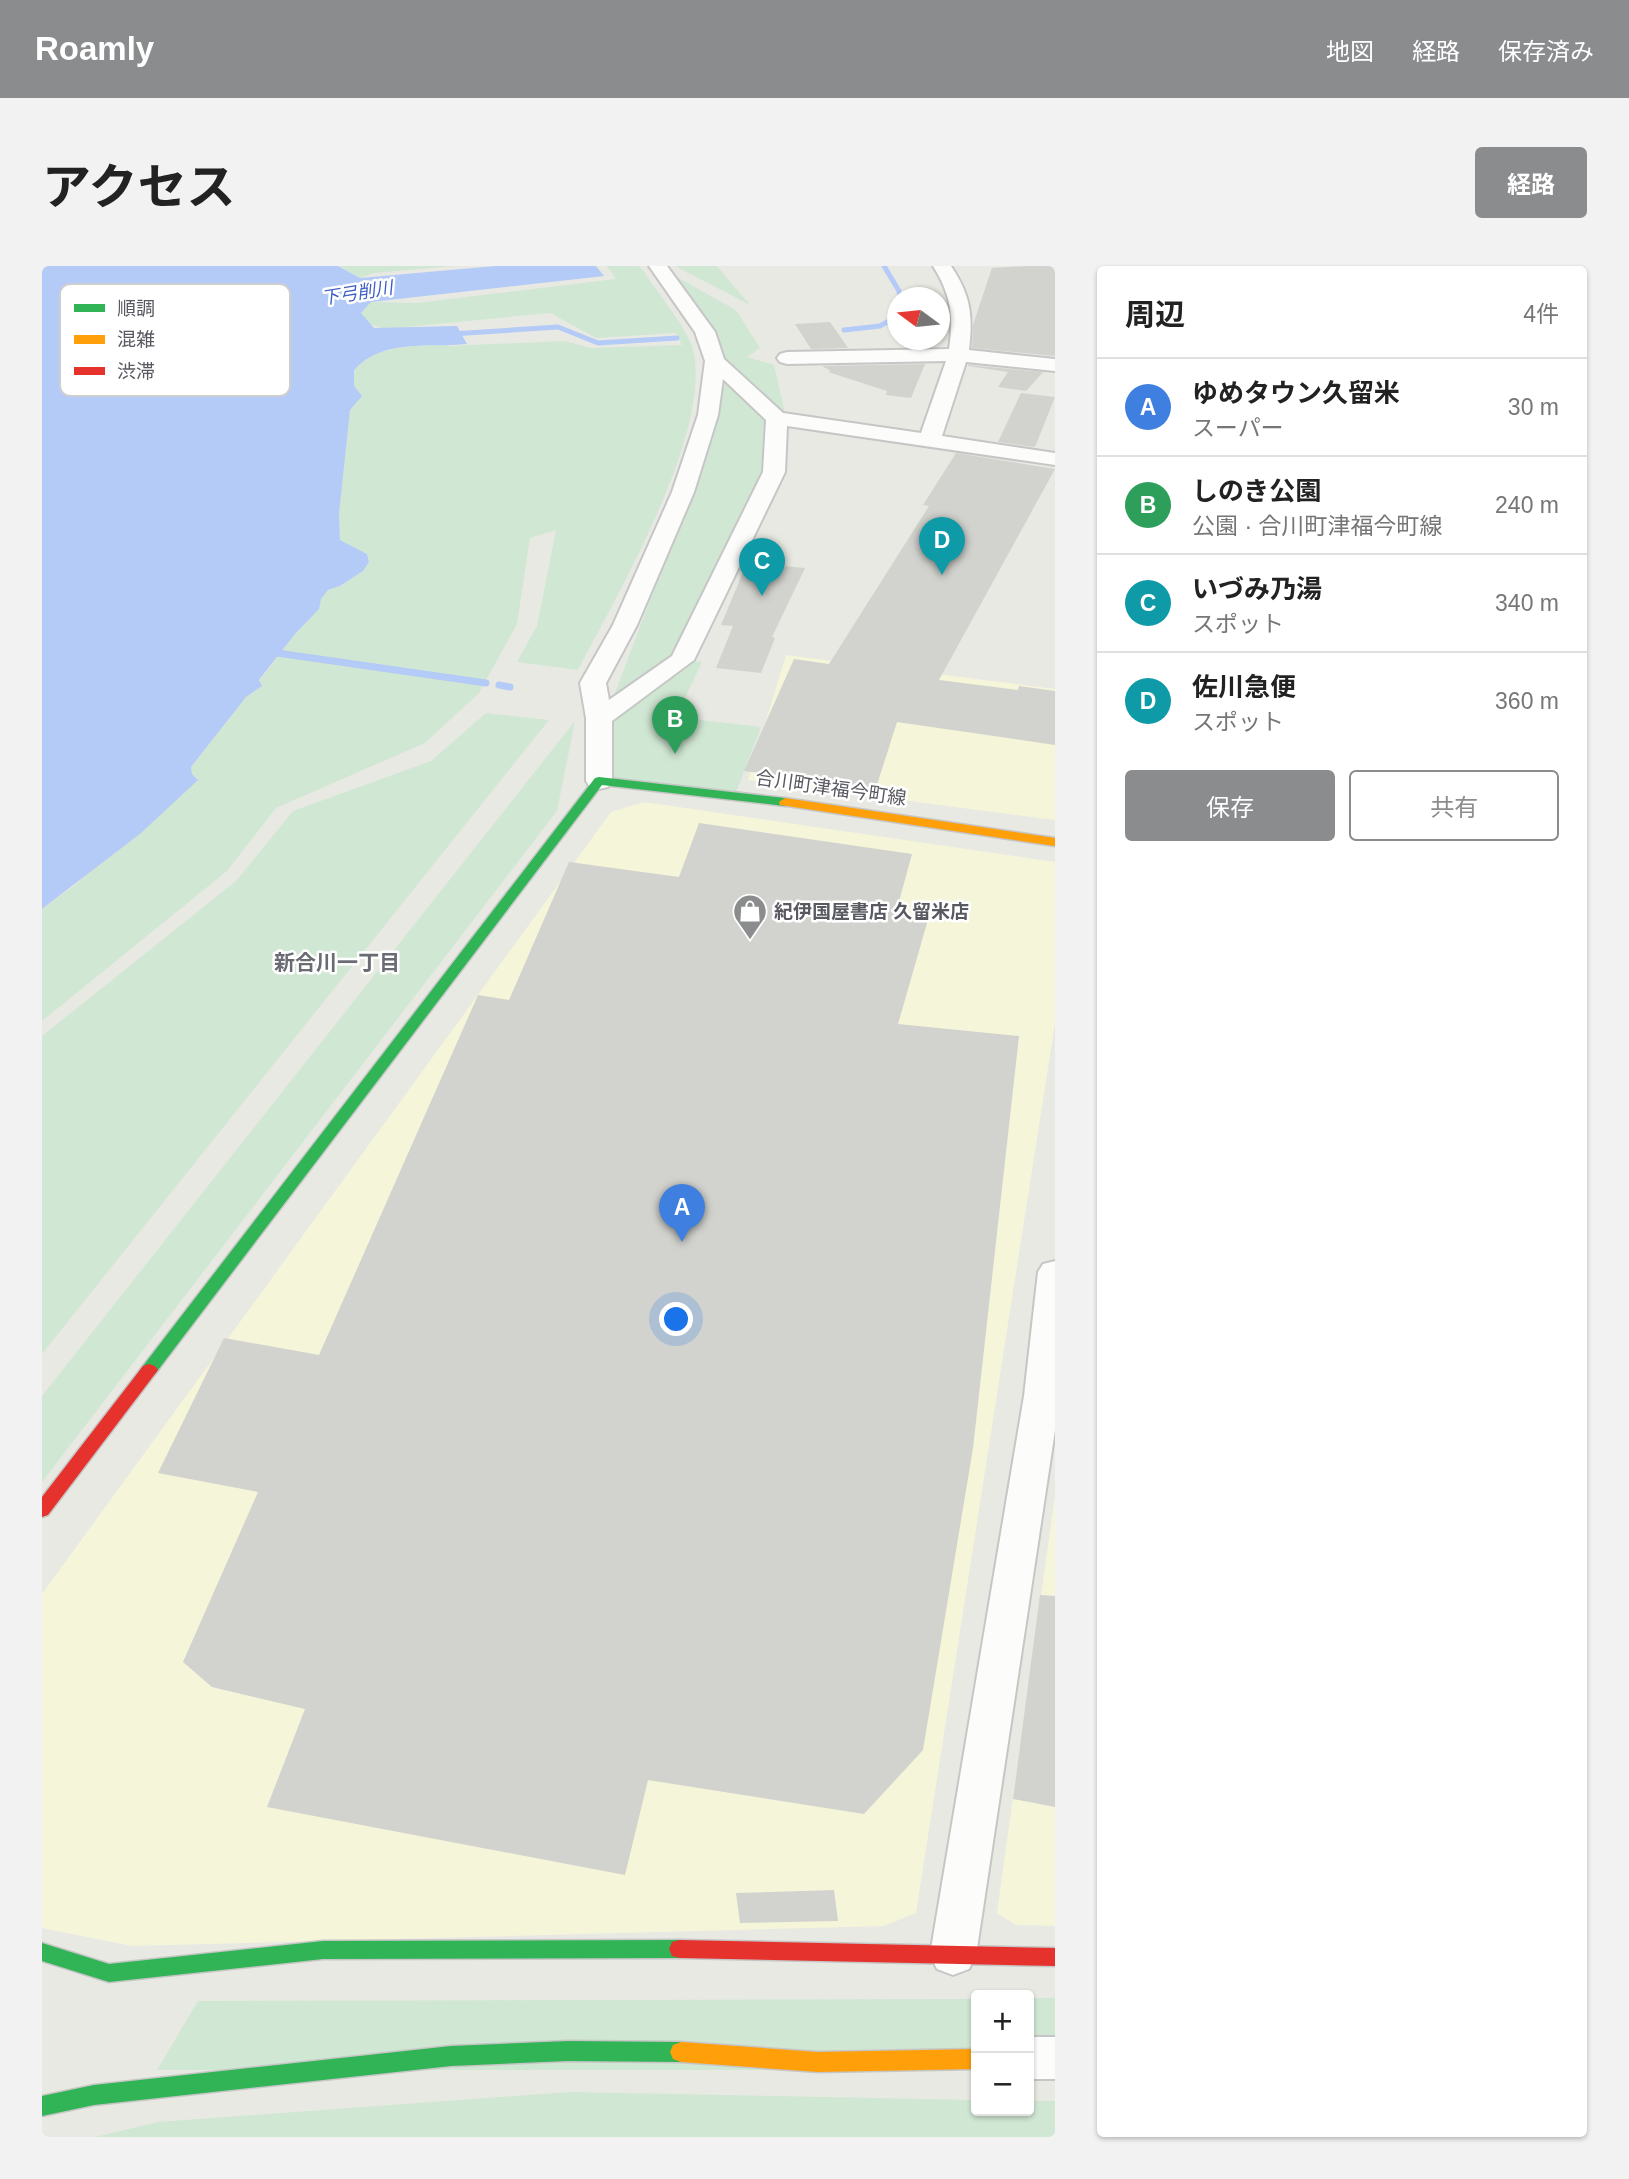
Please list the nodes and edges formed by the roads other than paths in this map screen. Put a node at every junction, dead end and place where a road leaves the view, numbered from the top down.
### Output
1 (658, 266) edge
2 (942, 266) edge
3 (960, 355) junction
4 (787, 358) dead end
5 (715, 361) junction
6 (1055, 365) edge
7 (776, 418) junction
8 (929, 441) junction
9 (1055, 459) edge
10 (599, 718) junction
11 (599, 781) junction
12 (1055, 842) edge
13 (1055, 1272) edge
14 (42, 1510) edge
15 (42, 1952) edge
16 (953, 1955) junction
17 (1055, 1957) edge
18 (1034, 2058) edge
19 (1055, 2058) edge
20 (971, 2059) edge
21 (42, 2106) edge

1 - 5 street
2 - 3 street
3 - 4 street
3 - 6 street
3 - 8 street
5 - 7 street
5 - 10 street
7 - 8 street
7 - 10 street
8 - 9 street
10 - 11 street
11 - 12 street, 合川町津福今町線
11 - 14 street
13 - 16 street
15 - 16 street
16 - 17 street
18 - 19 street
20 - 21 street

